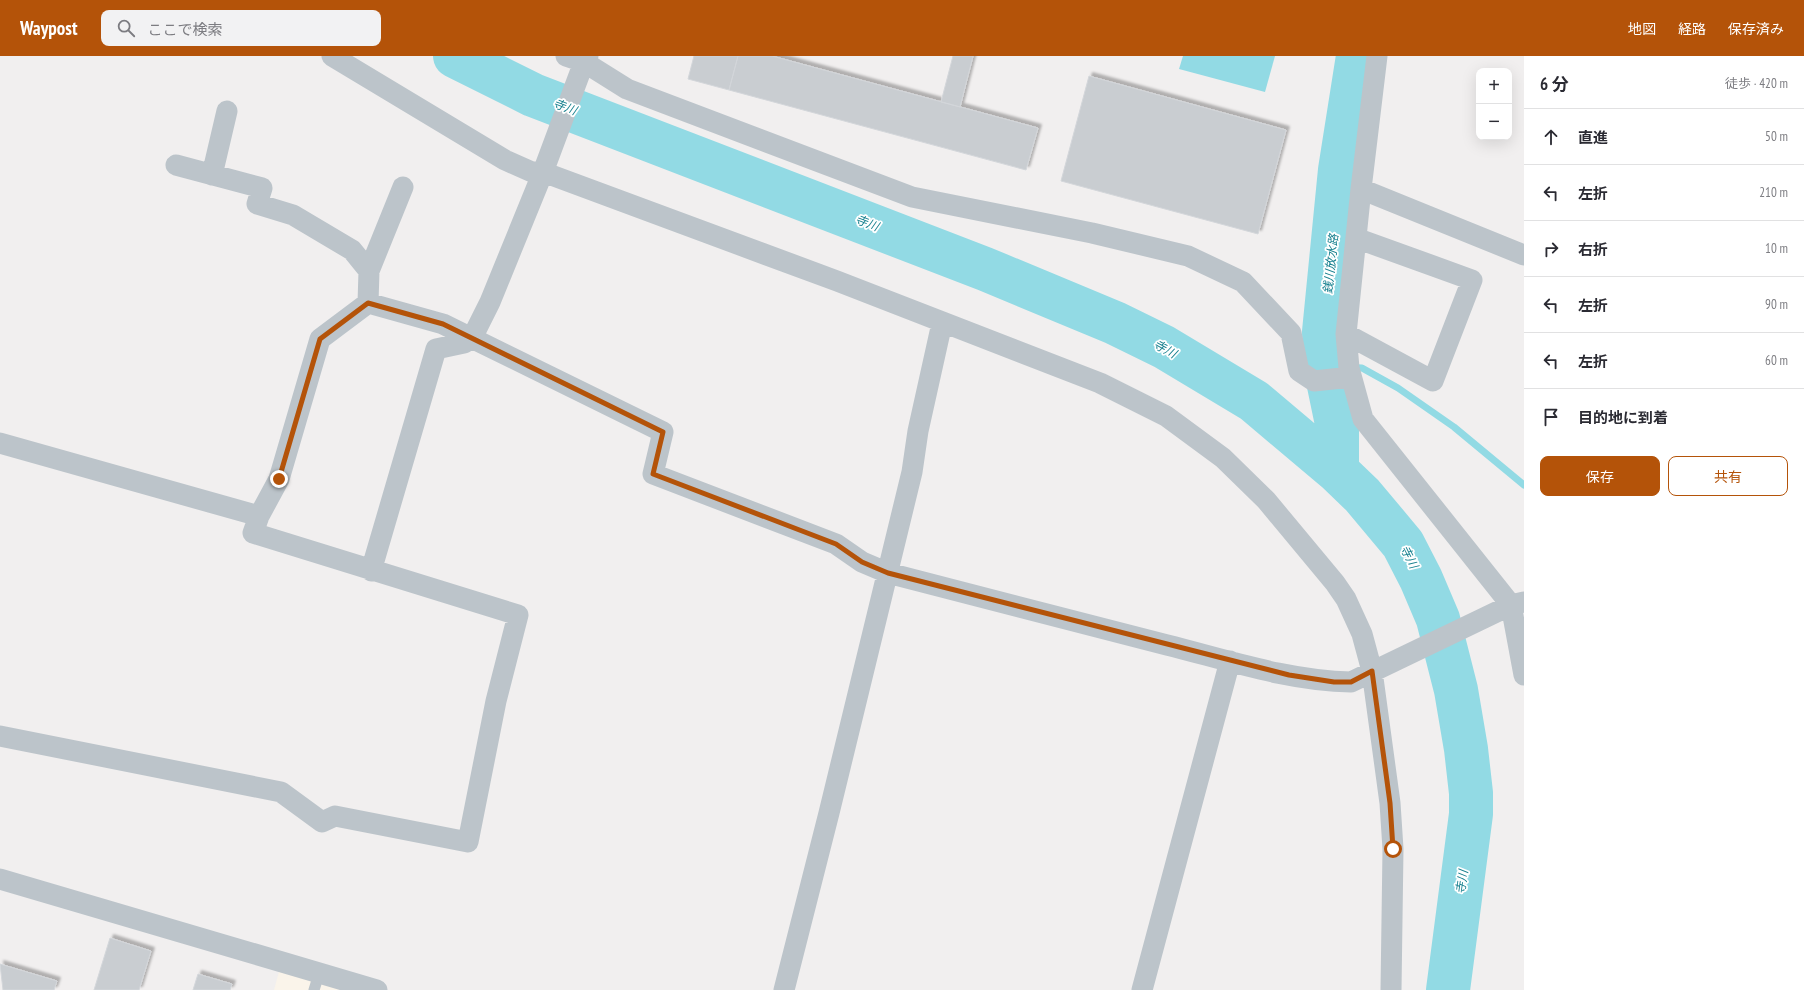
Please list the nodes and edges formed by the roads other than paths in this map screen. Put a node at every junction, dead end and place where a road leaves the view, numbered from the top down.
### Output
1 (332, 56) edge
2 (1377, 56) edge
3 (580, 62) edge
4 (227, 111) dead end
5 (176, 165) dead end
6 (546, 165) junction
7 (212, 175) junction
8 (403, 187) dead end
9 (1361, 189) junction
10 (1356, 238) junction
11 (1524, 255) edge
12 (369, 271) junction
13 (368, 303) junction
14 (942, 323) junction
15 (472, 338) junction
16 (1348, 358) junction
17 (0, 443) edge
18 (259, 516) junction
19 (372, 571) junction
20 (888, 573) junction
21 (1511, 606) edge
22 (1230, 661) junction
23 (1379, 669) junction
24 (1524, 675) edge
25 (0, 736) edge
26 (0, 879) edge
27 (316, 982) edge
28 (377, 990) edge
29 (784, 990) edge
30 (1142, 990) edge
31 (1391, 990) edge

1 - 6 street
2 - 9 street
3 - 6 street
3 - 16 street
4 - 7 street
5 - 7 street
6 - 14 street
6 - 15 street
7 - 12 street
8 - 12 street
9 - 10 street
9 - 11 street
10 - 16 street
10 - 16 street
12 - 13 street
13 - 15 street
13 - 18 street
14 - 20 street
14 - 23 street
15 - 19 street
15 - 20 street
16 - 21 street
17 - 18 street
18 - 19 street
19 - 25 street
20 - 22 street
20 - 29 street
21 - 23 street
21 - 24 street
22 - 23 street
22 - 30 street
23 - 31 street
26 - 27 street
27 - 28 street

